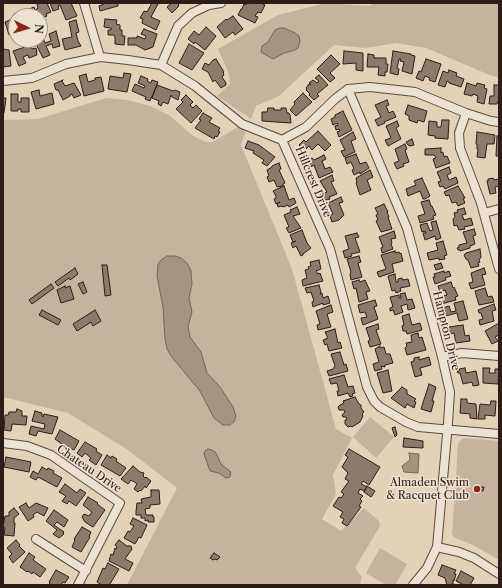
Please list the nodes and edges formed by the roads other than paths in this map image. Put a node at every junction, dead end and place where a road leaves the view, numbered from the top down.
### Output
1 (84, 3) edge
2 (221, 3) edge
3 (100, 57) junction
4 (160, 65) junction
5 (3, 80) edge
6 (348, 89) junction
7 (466, 113) junction
8 (499, 122) edge
9 (282, 140) junction
10 (499, 209) edge
11 (484, 213) junction
12 (499, 269) edge
13 (499, 356) edge
14 (442, 357) junction
15 (448, 430) junction
16 (499, 434) edge
17 (3, 443) edge
18 (36, 539) dead end
19 (437, 547) junction
20 (86, 571) junction
21 (499, 574) edge
22 (78, 585) edge
23 (414, 585) edge

1 - 3 street
2 - 4 street
3 - 4 street, Hillcrest Drive
3 - 5 street, Hillcrest Drive
4 - 9 street, Hillcrest Drive
6 - 7 street
6 - 9 street
6 - 14 street, Hampton Drive
7 - 8 street
7 - 11 street
9 - 15 street, Hillcrest Drive
10 - 11 street
11 - 12 street
13 - 14 street
14 - 15 street, Hampton Drive
15 - 16 street, Hillcrest Drive
15 - 19 street, Hampton Drive
17 - 20 street, Chateau Drive
18 - 20 street
19 - 21 street
19 - 23 street, Hampton Drive
20 - 22 street, Chateau Drive

